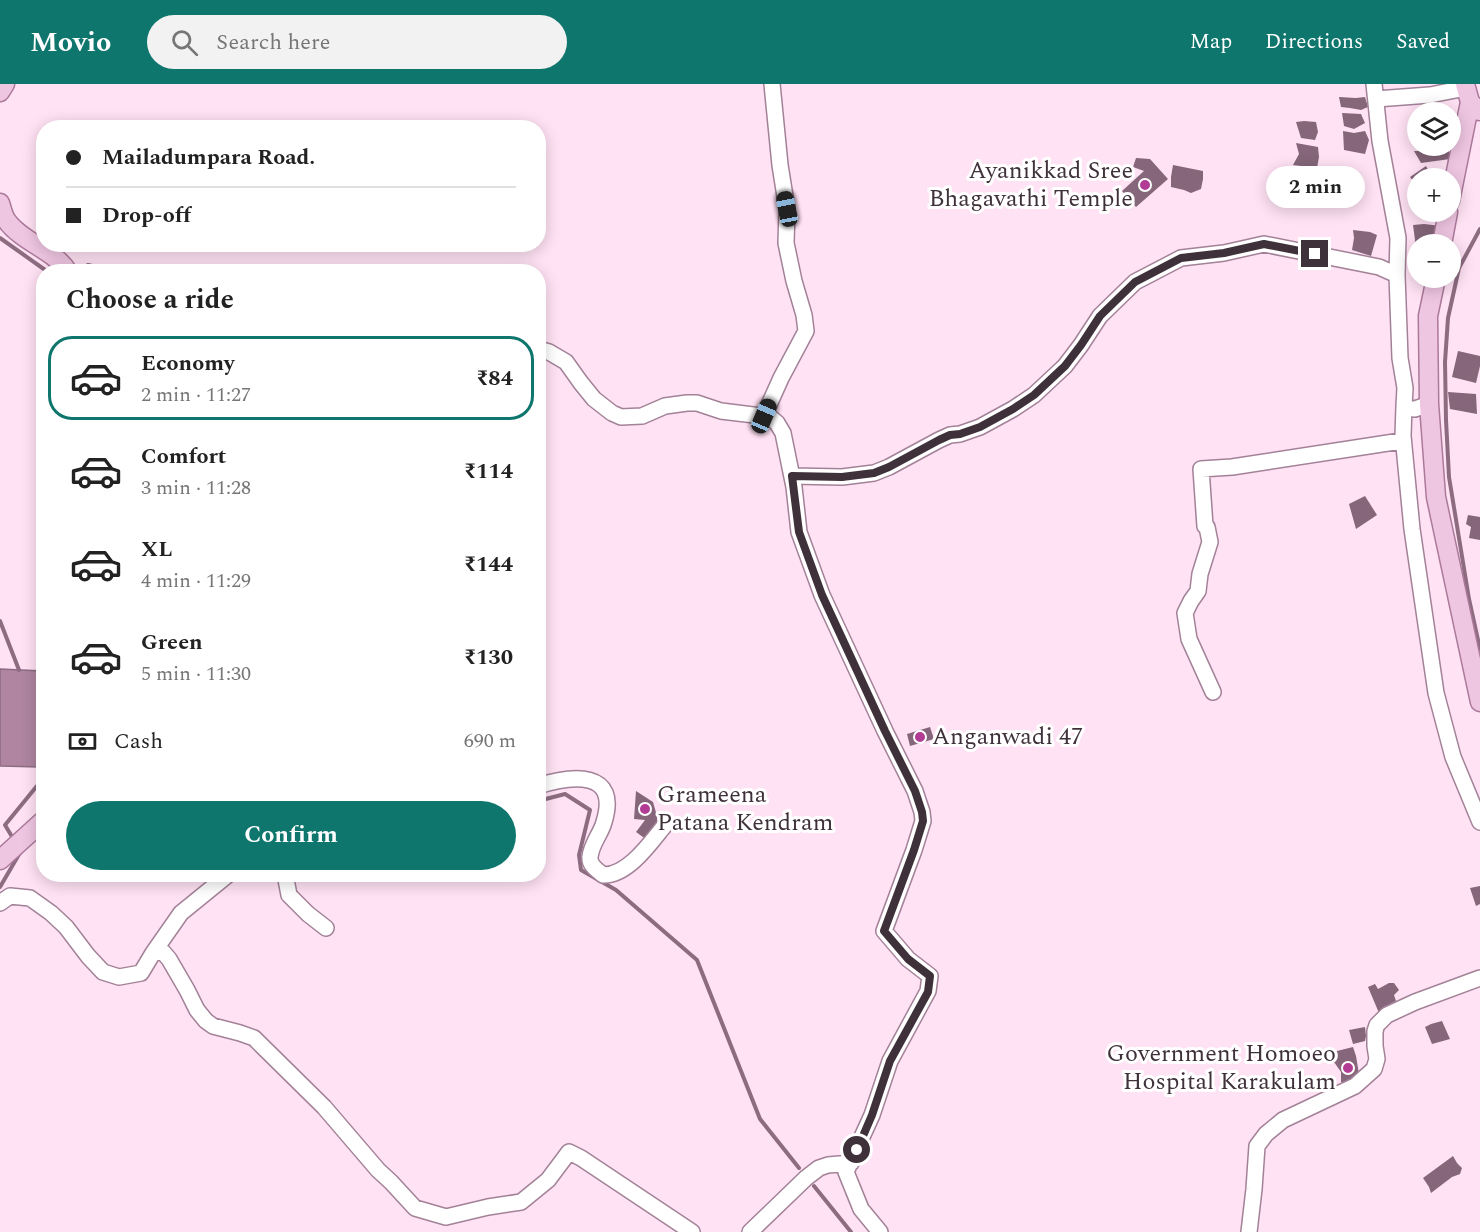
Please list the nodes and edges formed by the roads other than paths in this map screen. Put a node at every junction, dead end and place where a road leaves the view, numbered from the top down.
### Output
1 (4, 84) edge
2 (772, 84) edge
3 (0, 92) edge
4 (1375, 92) edge
5 (1470, 96) edge
6 (1456, 168) edge
7 (2, 216) edge
8 (36, 246) edge
9 (46, 252) edge
10 (62, 264) edge
11 (1397, 275) junction
12 (1434, 288) edge
13 (546, 351) edge
14 (1429, 404) junction
15 (1404, 406) junction
16 (764, 416) junction
17 (1404, 436) junction
18 (792, 476) junction
19 (1213, 693) dead end
20 (1480, 702) edge
21 (546, 784) edge
22 (1480, 822) edge
23 (665, 825) dead end
24 (36, 827) edge
25 (11, 849) edge
26 (219, 882) edge
27 (287, 882) edge
28 (0, 903) edge
29 (326, 928) dead end
30 (153, 953) junction
31 (1480, 978) edge
32 (851, 1163) junction
33 (692, 1232) edge
34 (750, 1232) edge
35 (880, 1232) edge
36 (1249, 1232) edge

1 - 3 main road
2 - 16 street
4 - 5 street
4 - 11 street
5 - 6 main road
7 - 8 main road
9 - 10 main road
11 - 15 street
11 - 18 street
12 - 14 main road
13 - 16 street
14 - 15 street
14 - 20 main road
15 - 17 street
16 - 18 street
17 - 19 street
17 - 22 street
18 - 32 street
21 - 23 street
24 - 25 main road
26 - 30 street
27 - 29 street
28 - 30 street
30 - 33 street
31 - 36 street
32 - 34 street
32 - 35 street

